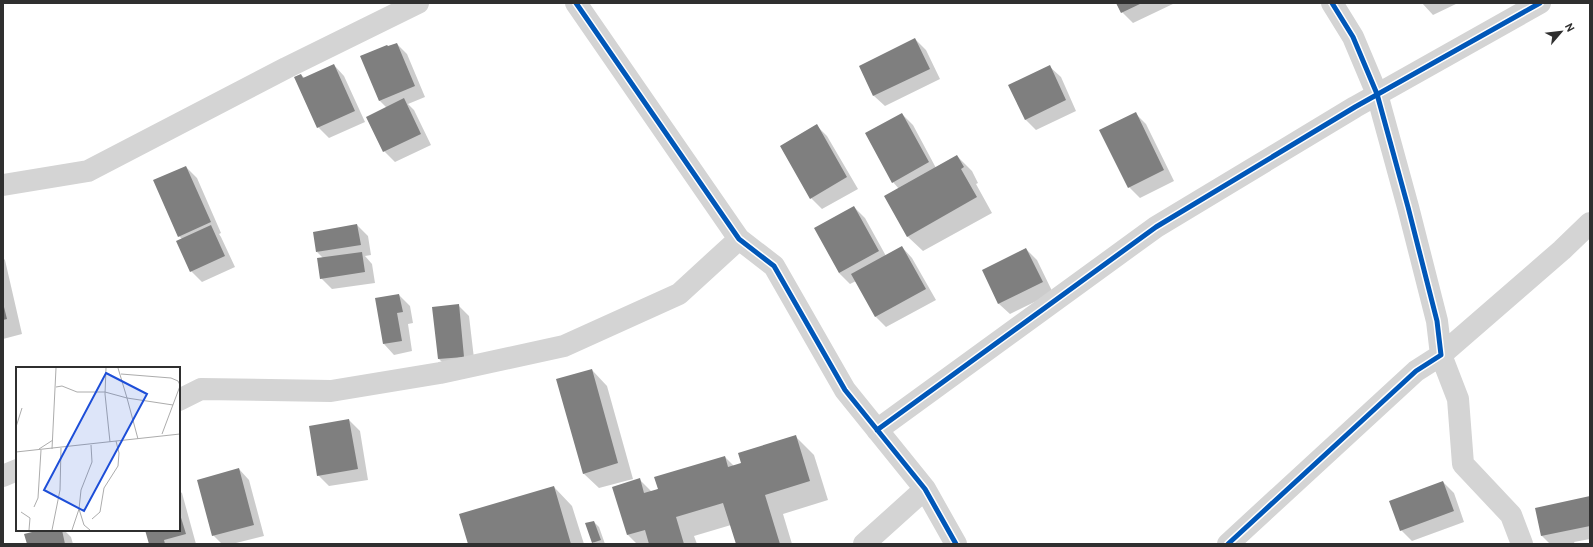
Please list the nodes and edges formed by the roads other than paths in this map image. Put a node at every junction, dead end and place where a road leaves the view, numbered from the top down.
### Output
1 (418, 3) edge
2 (576, 3) edge
3 (1332, 3) edge
4 (1540, 3) edge
5 (1377, 94) junction
6 (3, 185) edge
7 (1590, 223) edge
8 (739, 239) junction
9 (1441, 355) junction
10 (180, 400) edge
11 (877, 430) junction
12 (16, 470) edge
13 (3, 476) edge
14 (925, 489) junction
15 (864, 544) edge
16 (956, 544) edge
17 (1228, 544) edge
18 (1522, 544) edge

1 - 6 street
2 - 8 street
3 - 5 street
4 - 5 street
5 - 9 street
5 - 11 street
7 - 9 street
8 - 10 street
8 - 11 street
9 - 17 street
9 - 18 street
11 - 14 street
12 - 13 street
14 - 15 street
14 - 16 street

